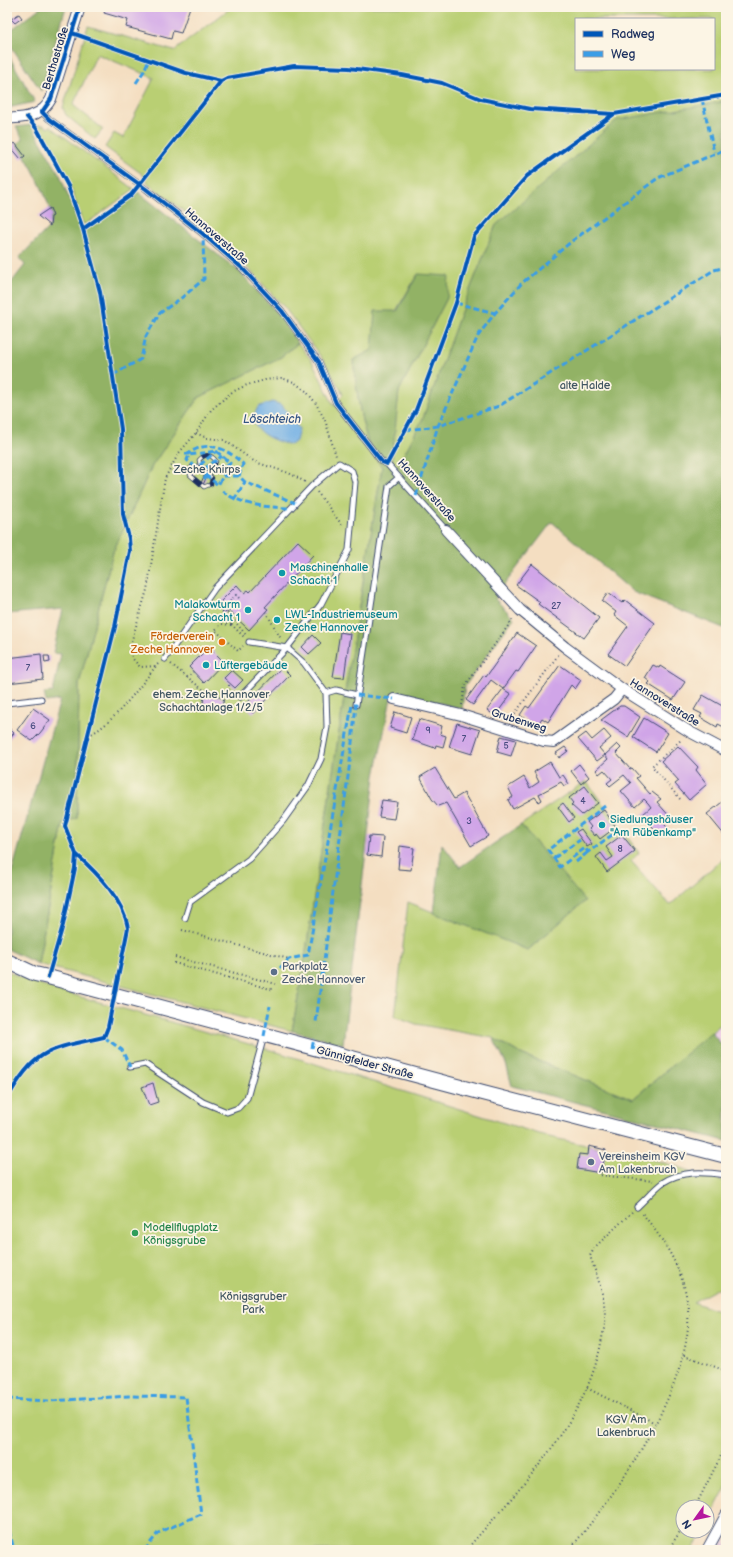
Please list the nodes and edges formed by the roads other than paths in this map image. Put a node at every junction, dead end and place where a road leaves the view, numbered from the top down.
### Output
1 (80, 7) edge
2 (42, 112) junction
3 (9, 118) edge
4 (398, 478) junction
5 (446, 530) joint
6 (249, 642) road end
7 (287, 648) junction
8 (165, 659) road end
9 (622, 689) junction
10 (326, 693) junction
11 (357, 695) junction
12 (240, 697) road end
13 (41, 699) dead end
14 (394, 699) dead end
15 (7, 703) edge
16 (356, 705) dead end
17 (726, 751) edge
18 (185, 918) dead end
19 (7, 961) edge
20 (264, 1036) junction
21 (130, 1067) dead end
22 (726, 1156) edge
23 (726, 1175) edge
24 (637, 1207) road end
25 (726, 1515) edge
26 (707, 1550) edge

1 - 2 street, Berthastraße
2 - 3 street
2 - 4 lane, Hannoverstraße
4 - 5 lane, Hannoverstraße
4 - 11 lane
5 - 9 street, Hannoverstraße
6 - 7 lane
7 - 8 lane
7 - 10 lane
7 - 12 lane
9 - 14 street, Grubenweg
9 - 17 street, Hannoverstraße
10 - 11 lane
10 - 18 lane
11 - 16 lane
13 - 15 lane
19 - 20 street, Günnigfelder Straße
20 - 21 lane
20 - 22 street, Günnigfelder Straße
23 - 24 lane
25 - 26 street

